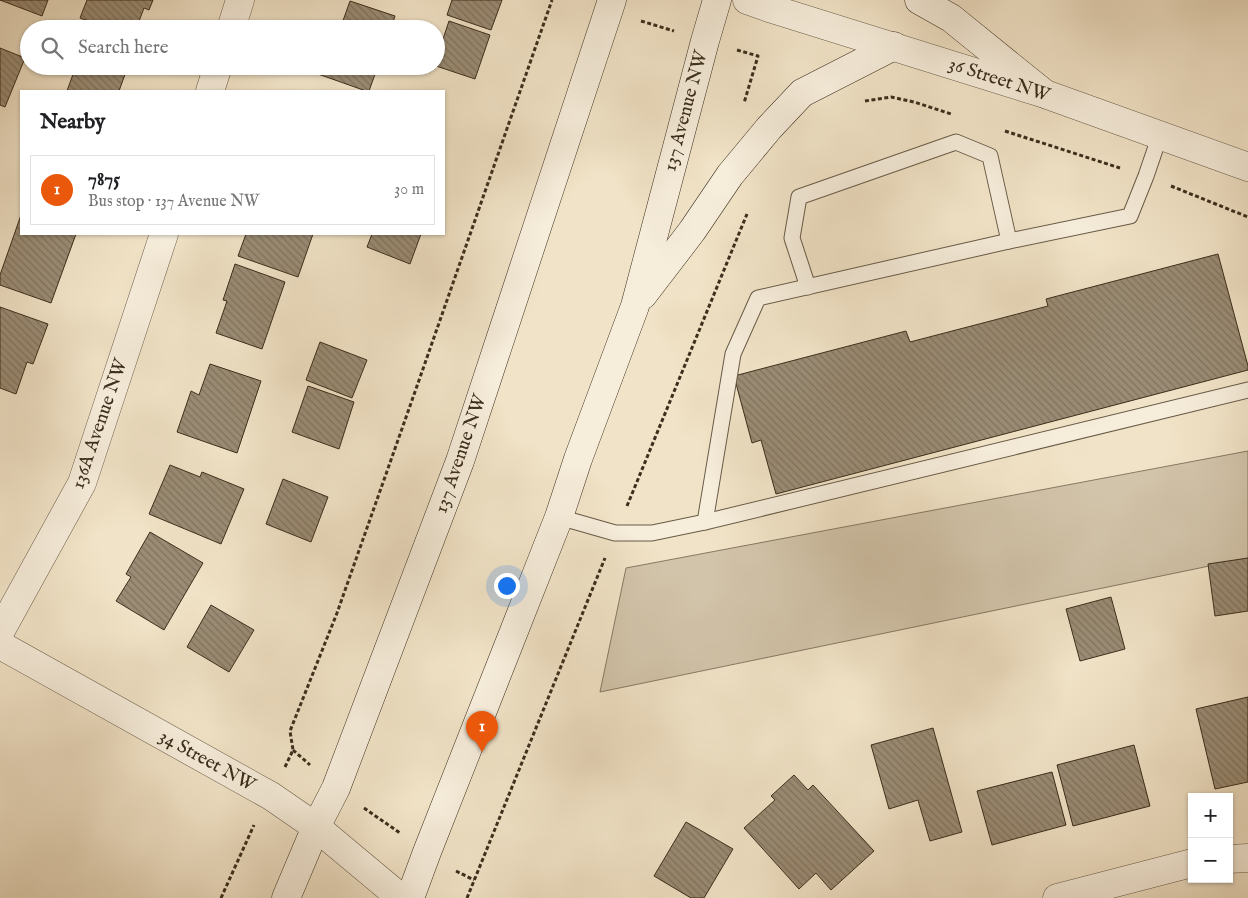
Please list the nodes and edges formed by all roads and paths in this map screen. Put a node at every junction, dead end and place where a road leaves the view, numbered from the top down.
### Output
1 (240, 0) edge
2 (552, 0) edge
3 (612, 0) edge
4 (717, 0) edge
5 (748, 0) edge
6 (919, 0) edge
7 (233, 20) edge
8 (894, 46) junction
9 (758, 56) dead end
10 (215, 75) edge
11 (210, 90) edge
12 (1045, 94) junction
13 (862, 101) dead end
14 (742, 111) dead end
15 (951, 114) dead end
16 (998, 129) dead end
17 (1160, 135) junction
18 (1248, 166) edge
19 (1146, 176) junction
20 (1248, 217) edge
21 (164, 235) edge
22 (1009, 240) junction
23 (808, 287) junction
24 (635, 306) junction
25 (1248, 390) edge
26 (559, 518) junction
27 (705, 522) junction
28 (0, 632) edge
29 (0, 645) edge
30 (293, 750) junction
31 (336, 788) junction
32 (271, 796) junction
33 (316, 827) junction
34 (427, 852) junction
35 (1248, 858) edge
36 (1233, 859) edge
37 (1188, 864) edge
38 (474, 880) dead end
39 (221, 898) edge
40 (286, 898) edge
41 (400, 898) edge
42 (410, 898) edge
43 (1057, 898) edge

1 - 7 main road
2 - 30 path
3 - 31 main road, 137 Avenue NW
4 - 24 main road, 137 Avenue NW
5 - 8 main road, 36 Street NW
6 - 12 main road
8 - 12 main road, 36 Street NW
8 - 24 main road
9 - 14 path
10 - 11 main road
12 - 17 main road, 36 Street NW
13 - 15 path
16 - 19 path
17 - 18 main road, 36 Street NW
17 - 19 lane
19 - 20 path
19 - 22 lane
21 - 28 main road, 136A Avenue NW
22 - 23 lane
22 - 23 lane
23 - 27 lane
24 - 26 main road, 137 Avenue NW
25 - 27 lane
26 - 27 lane
26 - 34 main road, 137 Avenue NW
29 - 32 main road, 34 Street NW
30 - 31 path
30 - 32 path
31 - 33 main road, 137 Avenue NW
31 - 34 path
32 - 33 main road, 34 Street NW
32 - 39 path
33 - 40 main road, 137 Avenue NW
33 - 41 main road, 34 Street NW
34 - 38 path
34 - 42 main road, 137 Avenue NW
35 - 36 main road
37 - 43 main road

